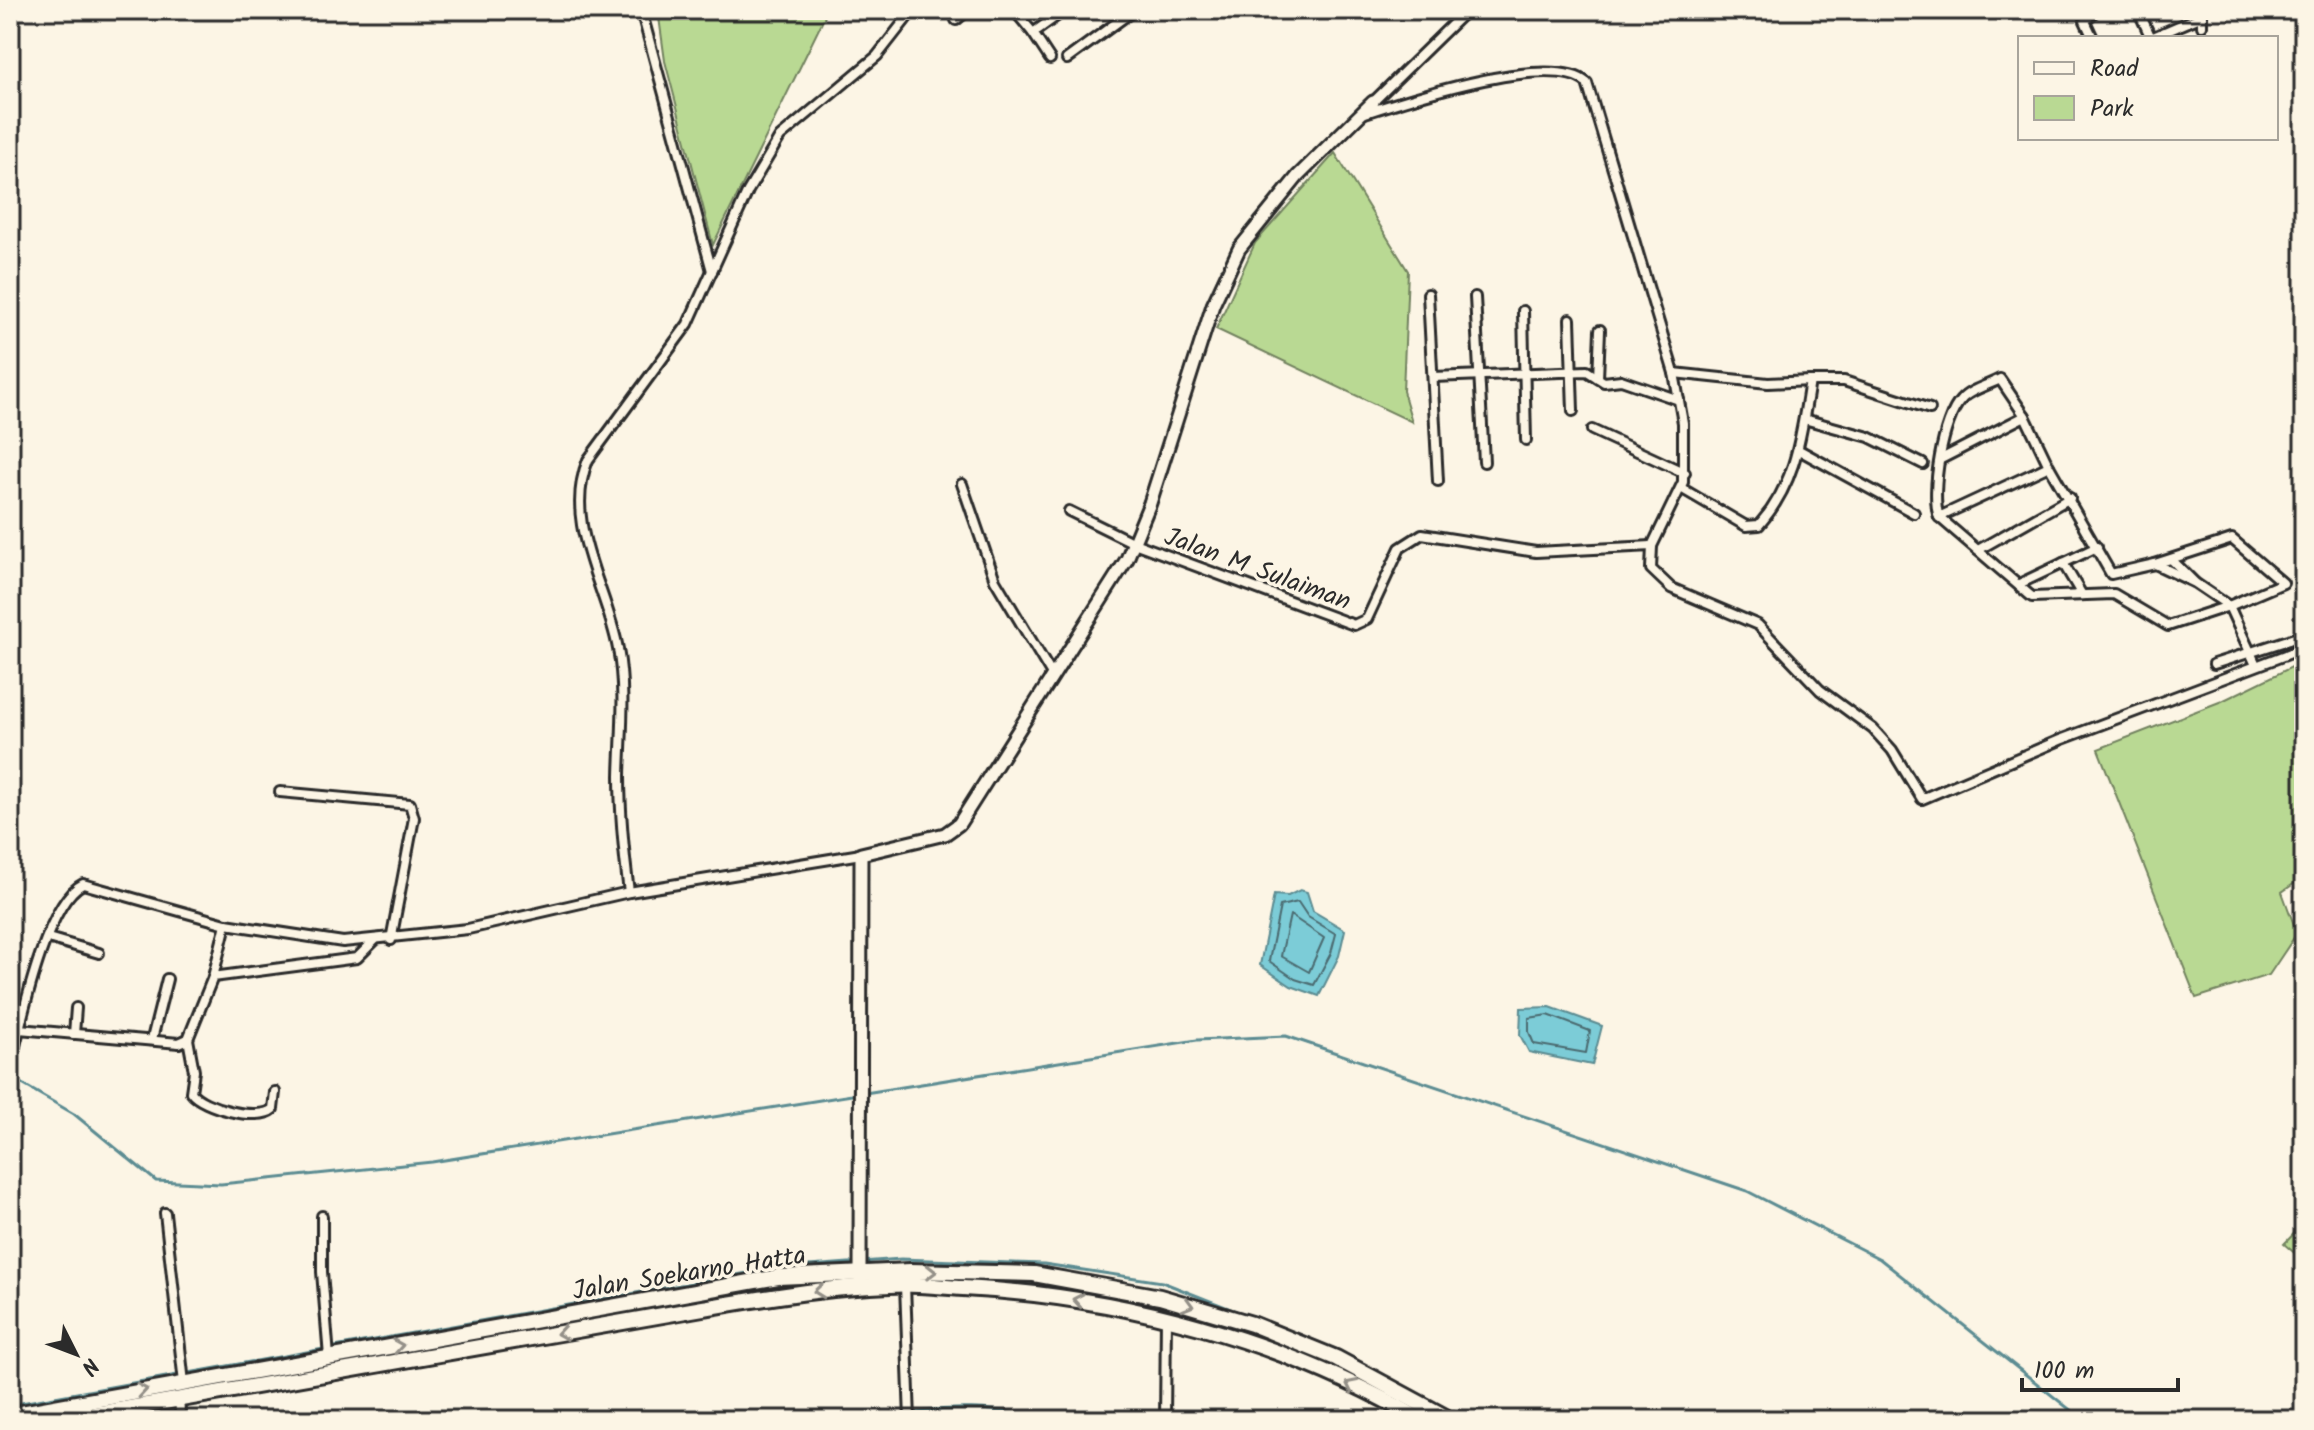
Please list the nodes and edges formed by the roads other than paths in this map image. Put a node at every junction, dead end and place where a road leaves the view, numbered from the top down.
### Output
1 (641, 10) edge
2 (913, 10) edge
3 (968, 10) edge
4 (1014, 10) edge
5 (1065, 10) edge
6 (1134, 10) edge
7 (1467, 10) edge
8 (2096, 10) edge
9 (2138, 10) edge
10 (2202, 13) edge
11 (956, 20) dead end
12 (2202, 26) dead end
13 (1033, 33) junction
14 (2092, 36) edge
15 (2150, 36) edge
16 (2155, 36) edge
17 (1050, 59) dead end
18 (1067, 59) dead end
19 (1373, 102) joint
20 (1361, 115) junction
21 (712, 271) junction
22 (1428, 294) dead end
23 (1475, 297) dead end
24 (1523, 311) dead end
25 (1570, 319) dead end
26 (1600, 330) dead end
27 (1571, 372) junction
28 (1525, 373) junction
29 (1674, 373) junction
30 (1479, 375) junction
31 (1433, 377) junction
32 (1598, 378) junction
33 (1810, 381) junction
34 (1679, 400) junction
35 (1930, 409) dead end
36 (1573, 411) dead end
37 (2025, 416) junction
38 (1804, 419) junction
39 (1592, 430) dead end
40 (1526, 440) dead end
41 (1799, 450) junction
42 (1941, 459) junction
43 (1484, 462) dead end
44 (1923, 464) dead end
45 (2049, 466) junction
46 (1685, 473) junction
47 (1438, 481) dead end
48 (962, 484) dead end
49 (1681, 488) junction
50 (2070, 498) junction
51 (1069, 511) dead end
52 (1914, 513) dead end
53 (1939, 517) junction
54 (1134, 543) junction
55 (1652, 546) junction
56 (2097, 547) junction
57 (1978, 550) junction
58 (2173, 561) junction
59 (2063, 563) junction
60 (2155, 564) junction
61 (2111, 574) junction
62 (2195, 583) junction
63 (2019, 584) junction
64 (2114, 594) junction
65 (2082, 595) junction
66 (2229, 606) junction
67 (2304, 635) edge
68 (2304, 648) edge
69 (2252, 652) junction
70 (2214, 664) dead end
71 (2256, 665) junction
72 (1052, 675) junction
73 (280, 792) dead end
74 (861, 854) junction
75 (629, 892) junction
76 (226, 924) junction
77 (48, 938) junction
78 (375, 940) junction
79 (391, 940) junction
80 (99, 953) dead end
81 (213, 977) junction
82 (167, 979) dead end
83 (76, 1008) dead end
84 (10, 1014) edge
85 (22, 1018) junction
86 (19, 1029) junction
87 (74, 1034) junction
88 (152, 1039) junction
89 (188, 1039) junction
90 (10, 1065) edge
91 (275, 1092) dead end
92 (165, 1213) dead end
93 (322, 1216) dead end
94 (860, 1269) junction
95 (905, 1285) junction
96 (1166, 1316) junction
97 (328, 1354) junction
98 (183, 1380) junction
99 (179, 1401) junction
100 (10, 1415) edge
101 (181, 1419) edge
102 (61, 1420) edge
103 (910, 1420) edge
104 (1165, 1420) edge
105 (1421, 1420) edge
106 (1451, 1420) edge

1 - 21 street
2 - 21 street
3 - 11 street
4 - 13 street
5 - 13 street
6 - 18 street
7 - 19 street
8 - 14 street
9 - 15 street
10 - 12 street
10 - 16 street
13 - 17 street
19 - 20 street
20 - 29 street
20 - 54 street
21 - 75 street
22 - 31 street
23 - 30 street
24 - 28 street
25 - 27 street
26 - 32 street
27 - 28 street
27 - 32 street
27 - 36 street
28 - 30 street
28 - 40 street
29 - 33 street
29 - 34 street
30 - 31 street
30 - 43 street
31 - 47 street
32 - 34 street
33 - 35 street
33 - 38 street
34 - 46 street
37 - 42 street
37 - 42 street
37 - 45 street
38 - 41 street
38 - 44 street
39 - 46 street
41 - 49 street
41 - 52 street
42 - 53 street
45 - 50 street
45 - 53 street
46 - 49 street
48 - 72 street
49 - 55 street
50 - 56 street
50 - 57 street
51 - 54 street
53 - 57 street
54 - 55 street, Jalan M Sulaiman
54 - 72 street
55 - 71 street
56 - 59 street
56 - 61 street
57 - 63 street
58 - 60 street
58 - 62 street
58 - 66 street
59 - 63 street
59 - 65 street
60 - 61 street
60 - 62 street
61 - 64 street
62 - 66 street
63 - 65 street
64 - 65 street
64 - 66 street
66 - 69 street
67 - 69 street
68 - 71 street
69 - 70 street
69 - 71 street
72 - 74 street
73 - 79 street
74 - 75 street
74 - 94 street
75 - 79 street
76 - 77 street
76 - 78 street
76 - 81 street
77 - 80 street
77 - 85 street
78 - 79 street
78 - 81 street
81 - 89 street
82 - 88 street
83 - 87 street
84 - 85 street
85 - 86 street
86 - 87 street
86 - 90 street
87 - 88 street
88 - 89 street
89 - 91 street
92 - 98 street
93 - 97 street
97 -> 94 highway, Jalan Soekarno Hatta
94 -> 106 highway, Jalan Soekarno Hatta
96 -> 95 highway, Jalan Soekarno Hatta
95 -> 99 highway, Jalan Soekarno Hatta
95 - 103 street
96 - 104 street
105 -> 96 highway, Jalan Soekarno Hatta
97 - 98 highway, Jalan Soekarno Hatta
100 -> 98 highway, Jalan Soekarno Hatta
99 - 101 street
99 - 102 highway, Jalan Soekarno Hatta

